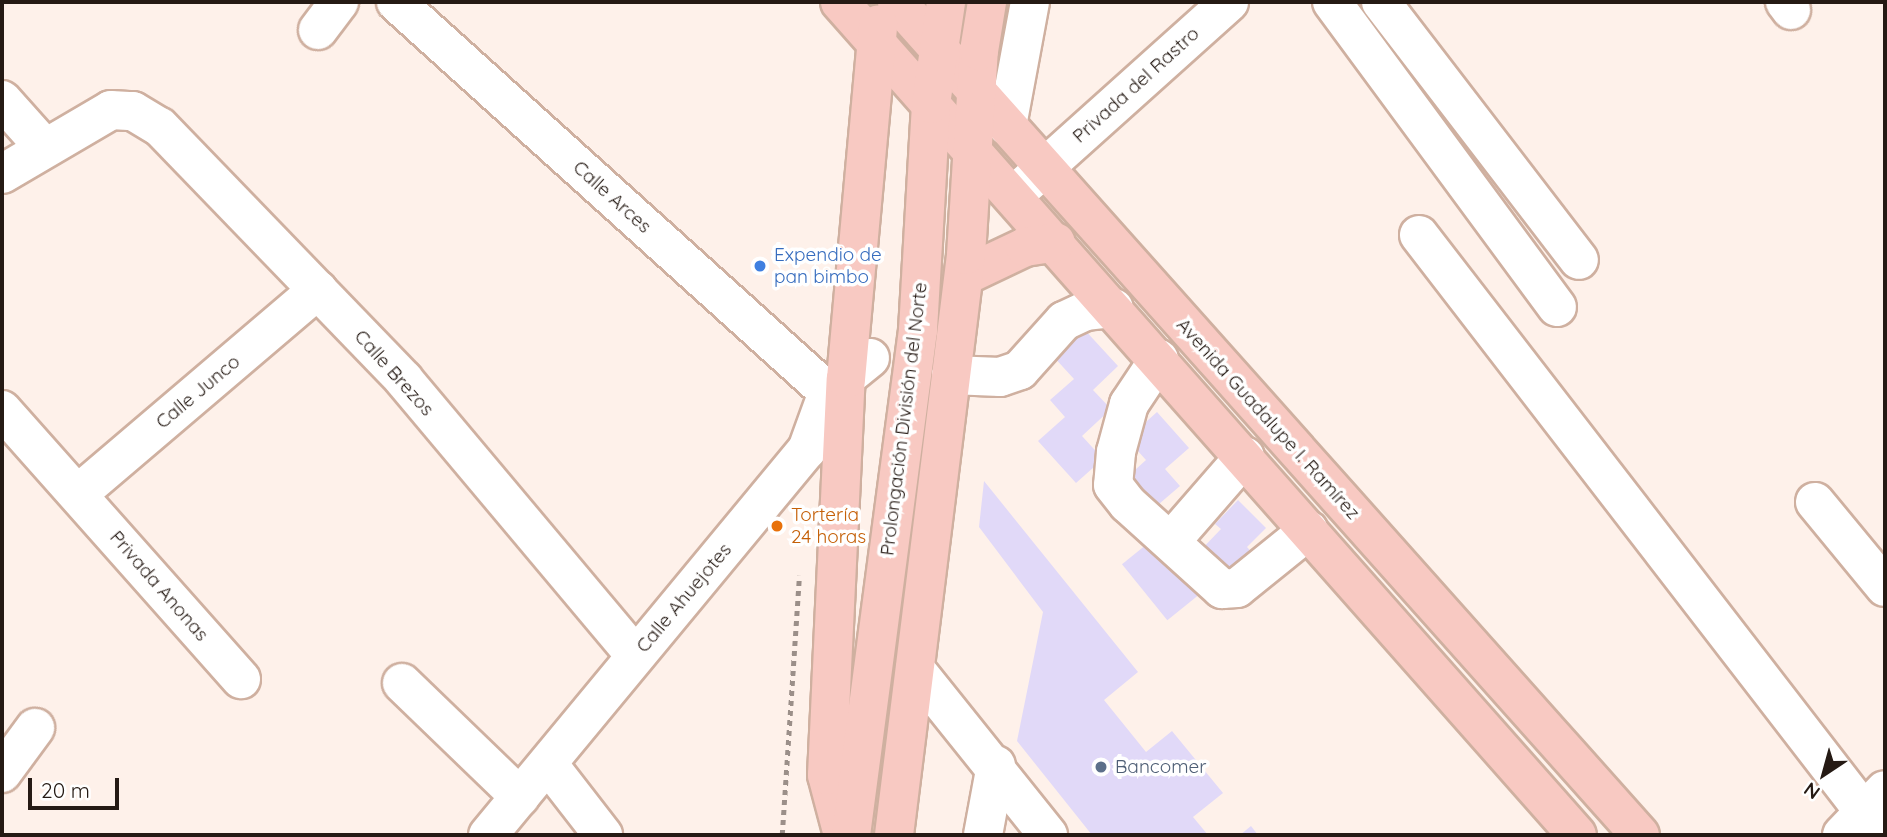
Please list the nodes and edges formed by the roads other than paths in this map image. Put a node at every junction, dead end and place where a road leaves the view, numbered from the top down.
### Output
1 (396, 2) edge
2 (840, 2) edge
3 (946, 2) edge
4 (987, 2) edge
5 (1053, 2) edge
6 (1228, 2) edge
7 (1332, 2) edge
8 (1381, 2) edge
9 (896, 5) edge
10 (1028, 15) edge
11 (938, 48) junction
12 (884, 51) junction
13 (976, 92) junction
14 (2, 100) edge
15 (932, 104) junction
16 (1007, 126) junction
17 (44, 147) junction
18 (973, 150) junction
19 (1044, 169) junction
20 (2, 174) edge
21 (1014, 195) junction
22 (1419, 235) dead end
23 (1056, 242) junction
24 (1579, 260) dead end
25 (964, 276) junction
26 (318, 290) junction
27 (1557, 307) dead end
28 (1114, 308) junction
29 (1159, 359) junction
30 (951, 375) junction
31 (848, 376) junction
32 (2, 410) edge
33 (1245, 456) junction
34 (78, 494) junction
35 (1815, 502) dead end
36 (1309, 530) junction
37 (1172, 540) junction
38 (1885, 587) edge
39 (635, 655) junction
40 (915, 669) junction
41 (241, 679) dead end
42 (402, 684) dead end
43 (35, 728) dead end
44 (548, 764) junction
45 (996, 765) junction
46 (2, 773) edge
47 (858, 780) junction
48 (520, 797) junction
49 (1868, 818) edge
50 (488, 835) edge
51 (603, 835) edge
52 (843, 835) edge
53 (851, 835) edge
54 (872, 835) edge
55 (894, 835) edge
56 (983, 835) edge
57 (1048, 835) edge
58 (1577, 835) edge
59 (1640, 835) edge

1 - 31 street, Calle Arces
2 - 12 main road
3 - 11 main road, Prolongación División del Norte
4 - 13 main road
5 - 10 street
6 - 19 street, Privada del Rastro
7 - 27 street
8 - 24 street
9 - 11 main road, Avenida Guadalupe I. Ramírez
9 - 12 main road
10 - 16 street
11 - 13 main road, Avenida Guadalupe I. Ramírez
11 - 15 main road, Prolongación División del Norte
12 - 15 main road
12 - 31 main road
13 - 16 main road, Avenida Guadalupe I. Ramírez
13 - 18 main road
14 - 17 street
15 - 18 main road
15 - 47 main road, Prolongación División del Norte
16 - 19 main road, Avenida Guadalupe I. Ramírez
17 - 20 street
17 - 26 street, Calle Brezos
18 - 21 main road
18 - 25 main road
19 - 21 street, Privada del Rastro
19 - 59 main road, Avenida Guadalupe I. Ramírez
21 - 23 main road
22 - 49 street
23 - 25 main road
23 - 28 main road
25 - 30 main road
26 - 34 street, Calle Junco
26 - 39 street, Calle Brezos
28 - 29 main road
28 - 30 street
29 - 33 main road
29 - 37 street
30 - 40 main road
31 - 39 street, Calle Ahuejotes
31 - 47 main road
31 - 52 main road
32 - 34 street, Privada Anonas
33 - 36 main road
33 - 37 street
34 - 41 street, Privada Anonas
35 - 38 street
36 - 37 street
36 - 58 main road
39 - 44 street, Calle Ahuejotes
40 - 45 street
40 - 55 main road
42 - 48 street
43 - 46 street
44 - 48 street, Calle Ahuejotes
44 - 51 street
45 - 56 street
45 - 57 street
47 - 53 main road, Prolongación División del Norte
47 - 54 main road
48 - 50 street, Calle Ahuejotes

